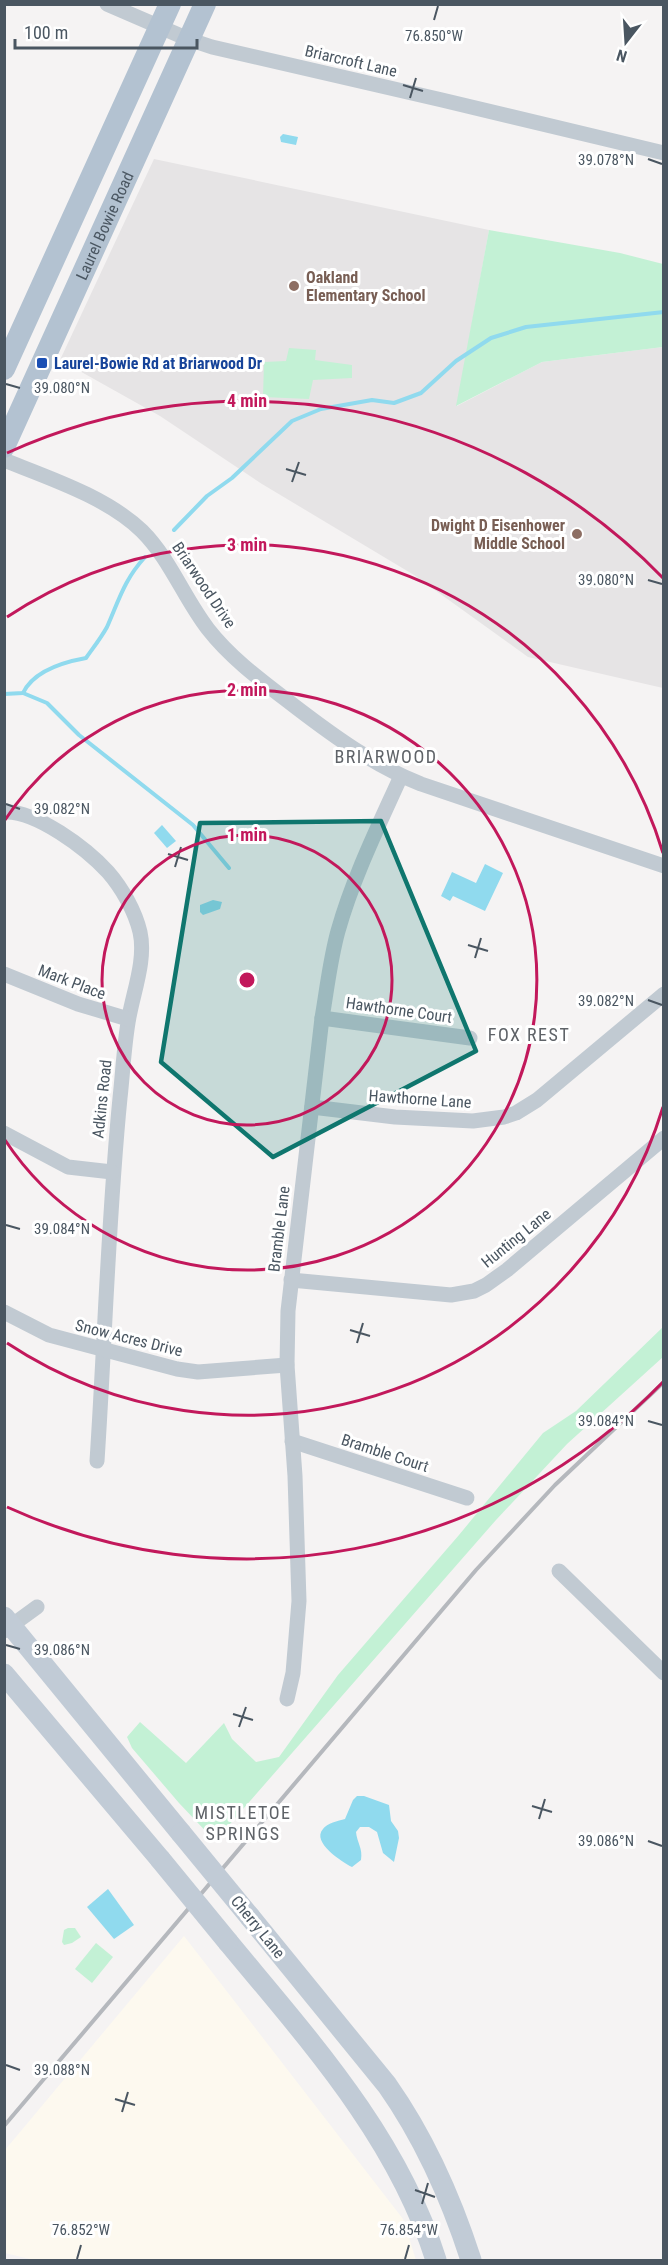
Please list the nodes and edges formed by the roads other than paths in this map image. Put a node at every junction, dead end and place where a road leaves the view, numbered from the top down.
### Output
1 (107, 4) edge
2 (170, 4) edge
3 (205, 4) edge
4 (159, 27) junction
5 (188, 39) junction
6 (663, 153) edge
7 (4, 369) edge
8 (4, 447) edge
9 (4, 460) edge
10 (401, 777) junction
11 (4, 812) edge
12 (663, 866) edge
13 (4, 974) edge
14 (663, 994) edge
15 (322, 1018) junction
16 (128, 1019) junction
17 (470, 1038) dead end
18 (312, 1107) junction
19 (4, 1133) edge
20 (663, 1138) edge
21 (112, 1172) junction
22 (291, 1280) junction
23 (4, 1312) edge
24 (104, 1350) junction
25 (287, 1365) junction
26 (292, 1441) junction
27 (97, 1461) dead end
28 (467, 1498) dead end
29 (559, 1571) dead end
30 (37, 1607) dead end
31 (7, 1625) edge
32 (663, 1673) edge
33 (4, 1674) edge
34 (287, 1699) dead end
35 (436, 2260) edge
36 (471, 2260) edge

1 - 4 street, Briarcroft Lane
2 - 4 main road, Laurel Bowie Road
3 - 5 main road, Laurel Bowie Road
4 - 5 street, Briarcroft Lane
4 - 7 main road, Laurel Bowie Road
5 - 6 street, Briarcroft Lane
5 - 8 main road, Laurel Bowie Road
9 - 10 street, Briarwood Drive
10 - 12 street, Briarwood Drive
10 - 15 street, Bramble Lane
11 - 16 street, Adkins Road
13 - 16 street, Mark Place
14 - 18 street, Hawthorne Lane
15 - 17 street, Hawthorne Court
15 - 18 street, Bramble Lane
16 - 21 street, Adkins Road
18 - 22 street, Bramble Lane
19 - 21 street
20 - 22 street, Hunting Lane
21 - 24 street, Adkins Road
22 - 25 street, Bramble Lane
23 - 24 street, Snow Acres Drive
24 - 25 street, Snow Acres Drive
24 - 27 street, Adkins Road
25 - 26 street, Bramble Lane
26 - 28 street, Bramble Court
26 - 34 street, Bramble Lane
29 - 32 street
30 - 31 street
31 - 36 main road, Cherry Lane, bridge
33 - 35 main road, Cherry Lane, bridge

